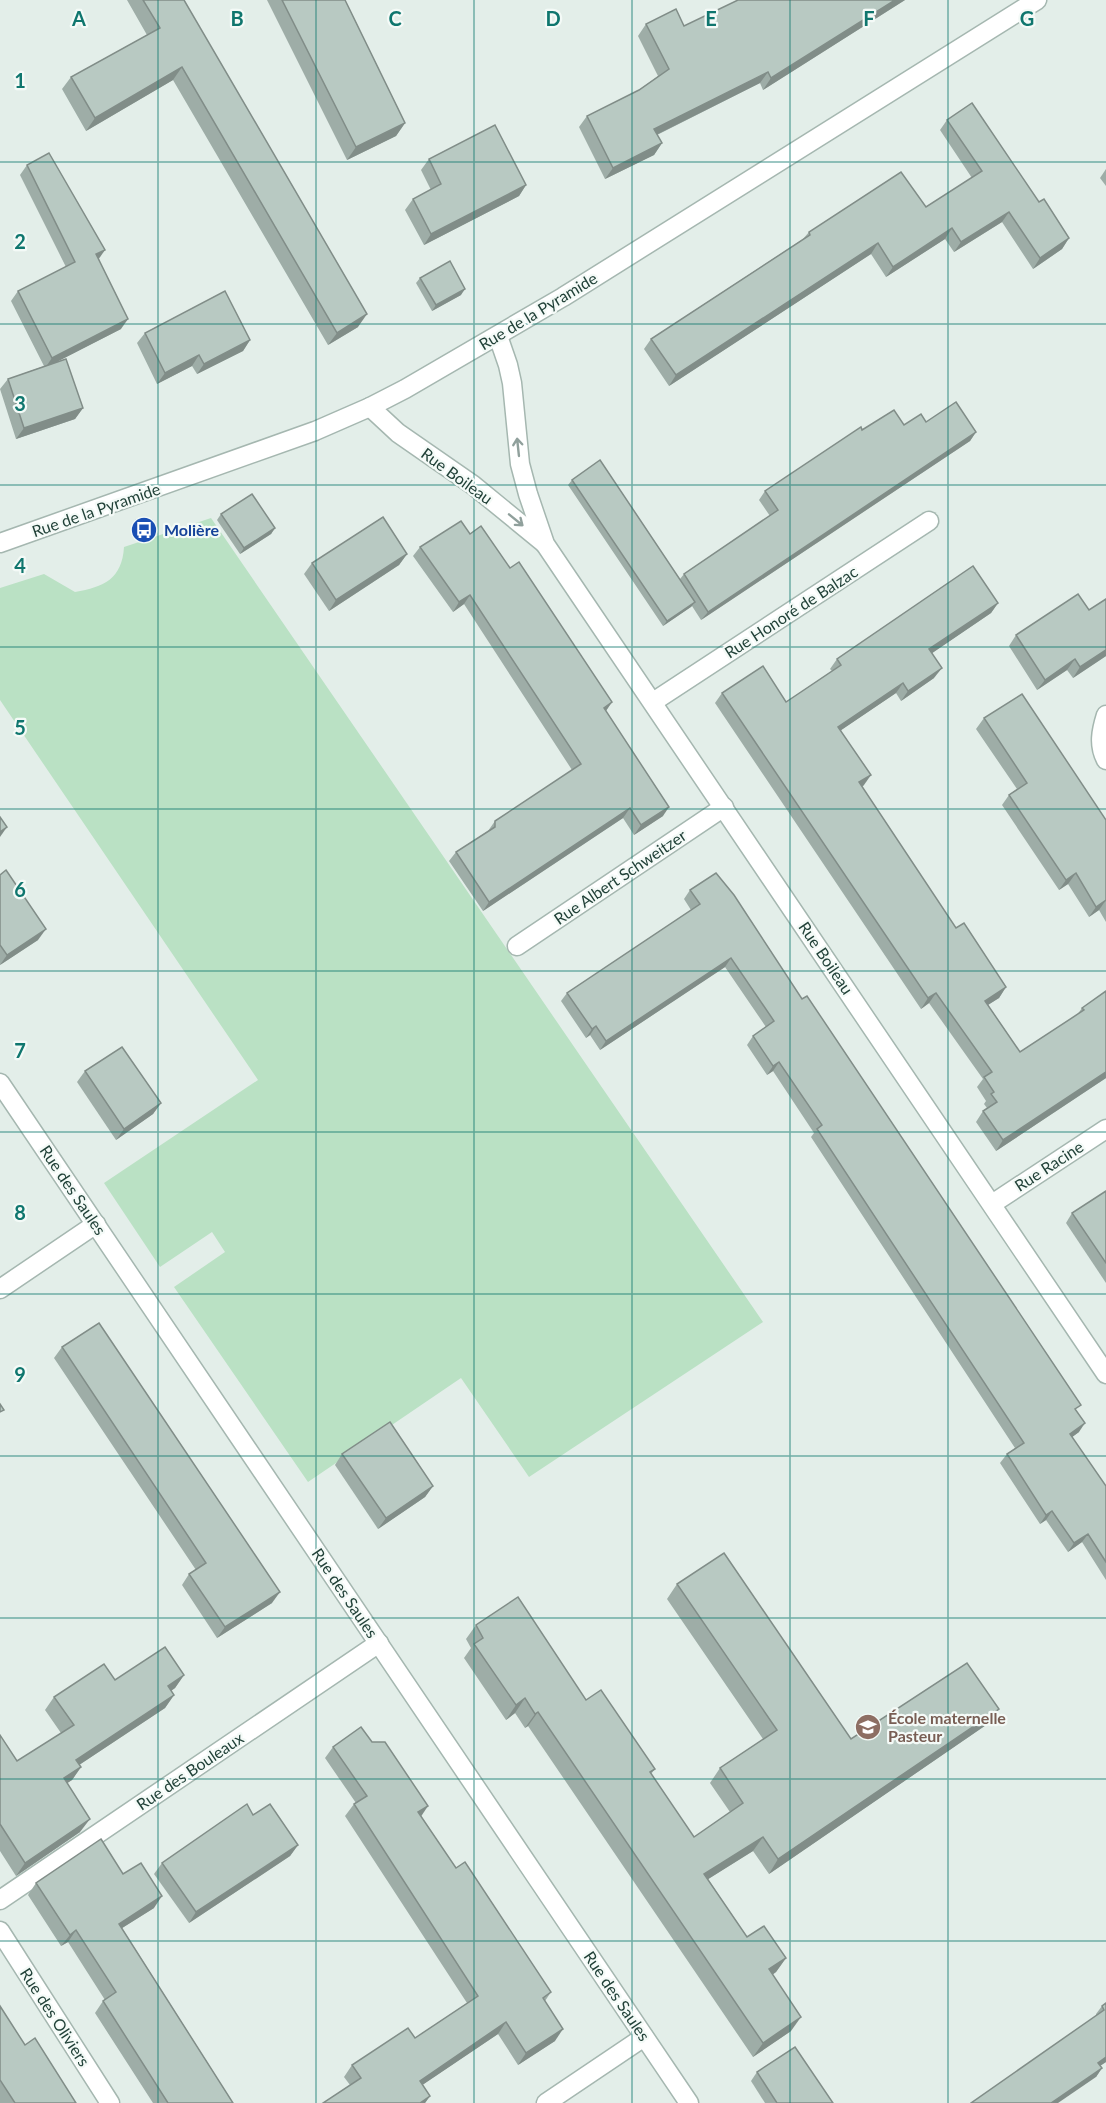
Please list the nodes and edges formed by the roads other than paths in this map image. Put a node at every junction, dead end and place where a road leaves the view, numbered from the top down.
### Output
1 (1037, 0) edge
2 (498, 336) junction
3 (370, 407) junction
4 (928, 521) dead end
5 (0, 543) edge
6 (545, 544) junction
7 (653, 702) junction
8 (1103, 723) edge
9 (1106, 760) edge
10 (724, 807) junction
11 (517, 946) dead end
12 (0, 1083) edge
13 (1106, 1129) edge
14 (992, 1204) junction
15 (96, 1224) junction
16 (0, 1289) edge
17 (1106, 1374) edge
18 (379, 1642) junction
19 (0, 1900) edge
20 (0, 1931) edge
21 (644, 2037) junction
22 (110, 2103) edge
23 (546, 2103) edge
24 (689, 2103) edge

1 - 2 street, Rue de la Pyramide
2 - 3 street, Rue de la Pyramide
6 -> 2 street, Rue Boileau
3 - 5 street, Rue de la Pyramide
3 -> 6 street, Rue Boileau
4 - 7 street, Rue Honoré de Balzac
6 - 7 street, Rue Boileau
7 - 10 street, Rue Boileau
8 - 9 street
10 - 11 street, Rue Albert Schweitzer
10 - 14 street, Rue Boileau
12 - 15 street, Rue des Saules
13 - 14 street, Rue Racine
14 - 17 street, Rue Boileau
15 - 16 street
15 - 18 street, Rue des Saules
18 - 19 street, Rue des Bouleaux
18 - 21 street, Rue des Saules
20 - 22 street, Rue des Oliviers
21 - 23 street
21 - 24 street, Rue des Saules

